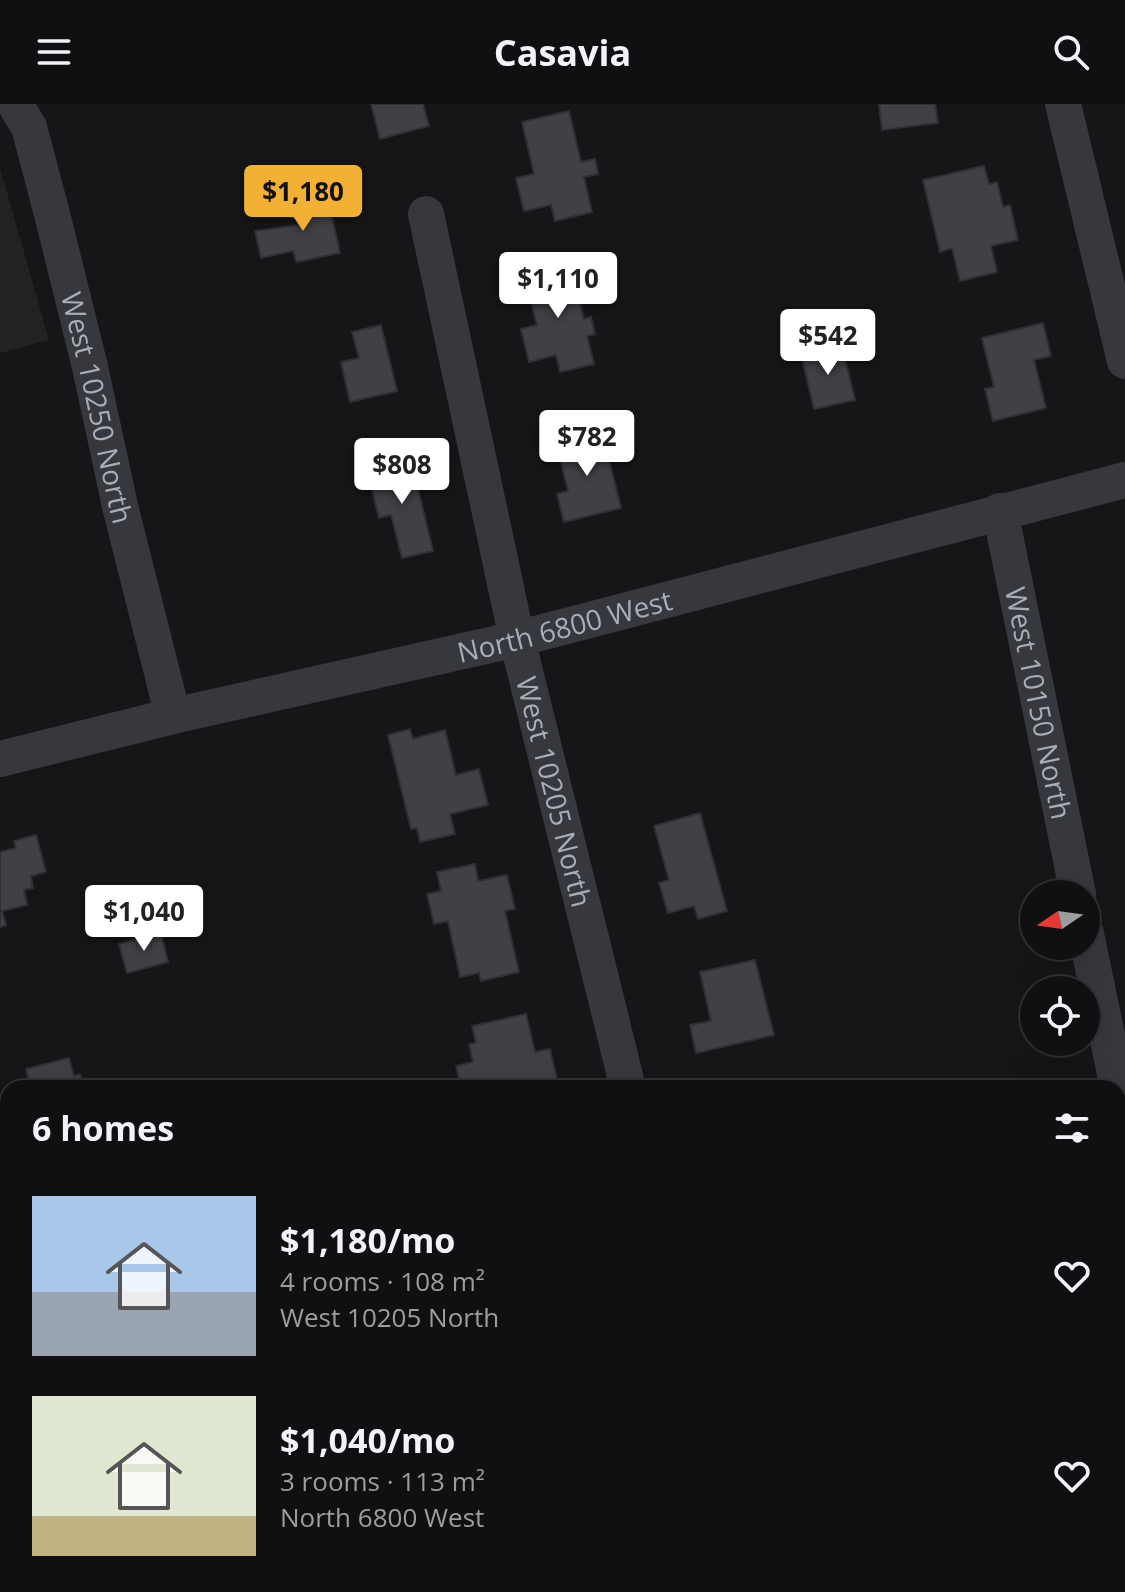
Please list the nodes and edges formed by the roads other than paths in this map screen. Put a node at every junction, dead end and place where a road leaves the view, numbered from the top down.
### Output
1 (15, 104) edge
2 (1063, 104) edge
3 (426, 214) dead end
4 (1125, 361) edge
5 (1125, 480) edge
6 (1000, 511) junction
7 (517, 639) junction
8 (173, 716) junction
9 (0, 759) edge
10 (1075, 880) edge
11 (1091, 960) edge
12 (626, 1080) edge
13 (1116, 1080) edge

1 - 8 street, West 10250 North
2 - 4 street
3 - 7 street, West 10205 North
5 - 6 street, North 6800 West
6 - 7 street, North 6800 West
6 - 10 street, West 10150 North
7 - 8 street, North 6800 West
7 - 12 street, West 10205 North
8 - 9 street, North 6800 West
11 - 13 street

